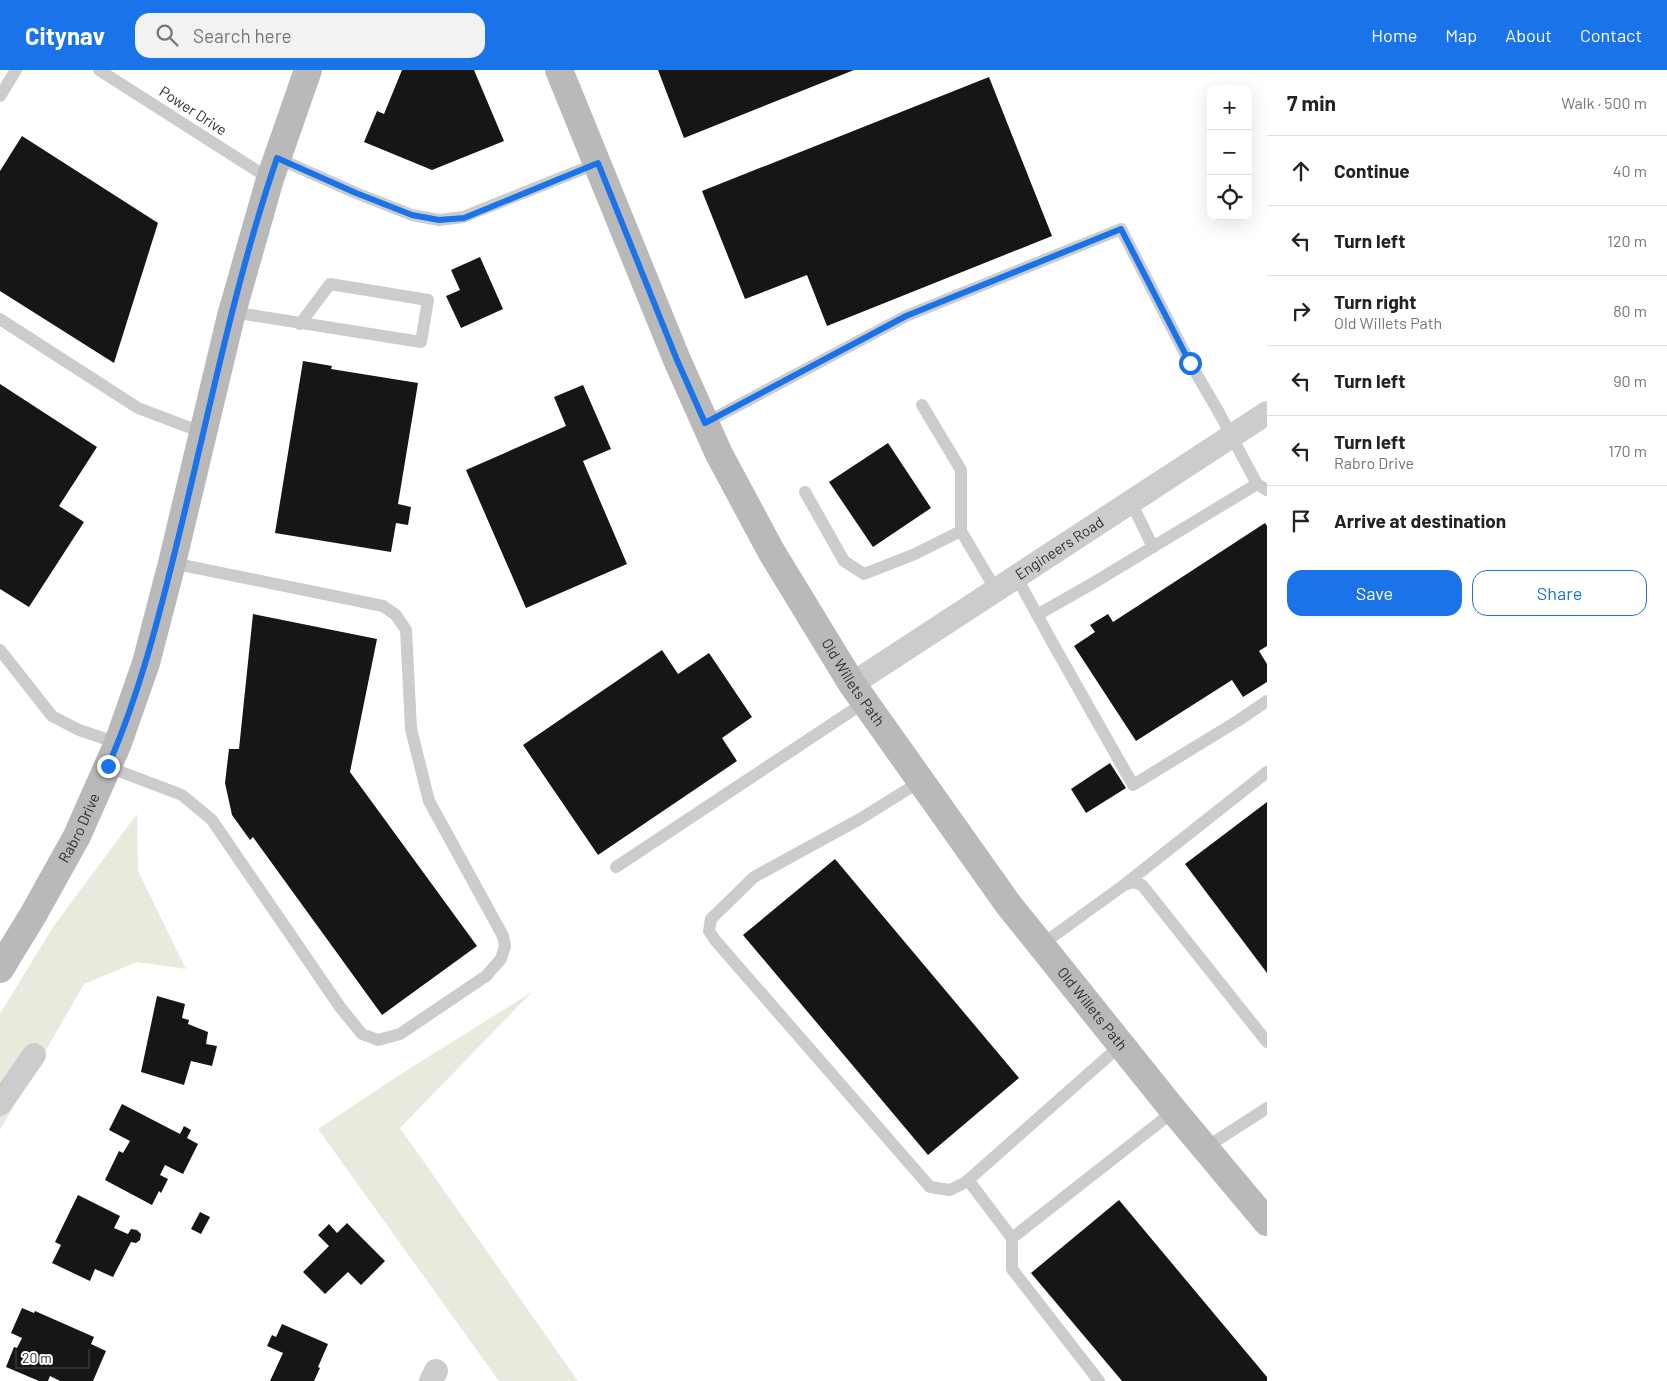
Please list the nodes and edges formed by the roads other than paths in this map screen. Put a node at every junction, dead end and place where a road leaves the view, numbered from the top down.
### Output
1 (16, 70) edge
2 (99, 70) edge
3 (308, 70) edge
4 (559, 70) edge
5 (0, 96) edge
6 (598, 163) junction
7 (274, 168) junction
8 (232, 312) junction
9 (0, 319) edge
10 (300, 324) junction
11 (922, 405) dead end
12 (1267, 413) edge
13 (705, 423) junction
14 (204, 433) junction
15 (1232, 436) junction
16 (1262, 487) edge
17 (805, 492) dead end
18 (1131, 502) junction
19 (961, 530) junction
20 (1153, 547) junction
21 (172, 563) junction
22 (1016, 576) junction
23 (996, 590) junction
24 (1037, 615) junction
25 (0, 650) edge
26 (859, 693) junction
27 (1267, 701) edge
28 (113, 755) junction
29 (1267, 772) edge
30 (921, 781) junction
31 (616, 867) dead end
32 (1124, 885) junction
33 (1041, 945) junction
34 (0, 968) edge
35 (1267, 1042) edge
36 (1121, 1045) junction
37 (34, 1055) dead end
38 (0, 1104) edge
39 (1267, 1108) edge
40 (1174, 1111) junction
41 (1205, 1148) junction
42 (968, 1180) junction
43 (1267, 1222) edge
44 (1012, 1238) junction
45 (1099, 1381) edge

1 - 5 lane
2 - 7 lane, Power Drive
3 - 7 main road, Rabro Drive
4 - 6 main road, Old Willets Path
6 - 7 lane, Power Drive
6 - 13 main road, Old Willets Path
7 - 8 main road, Rabro Drive
8 - 10 lane
8 - 14 main road, Rabro Drive
9 - 14 lane
10 - 10 lane
11 - 19 lane
12 - 15 street, Engineers Road
13 - 15 lane
13 - 26 main road, Old Willets Path
14 - 21 main road, Rabro Drive
15 - 16 lane
15 - 18 street, Engineers Road
16 - 20 lane
17 - 19 lane
18 - 20 lane
18 - 22 street, Engineers Road
19 - 23 lane
20 - 24 lane
21 - 28 main road, Rabro Drive
21 - 28 lane
22 - 23 street, Engineers Road
22 - 24 lane
23 - 26 street, Engineers Road
24 - 27 lane
25 - 28 lane
26 - 30 main road, Old Willets Path
26 - 31 lane
28 - 34 main road, Rabro Drive
29 - 32 lane
30 - 33 main road, Old Willets Path
30 - 42 lane
32 - 33 lane
32 - 35 lane
33 - 36 main road, Old Willets Path
36 - 40 main road, Old Willets Path
36 - 42 lane
37 - 38 street
39 - 41 lane
40 - 41 main road, Old Willets Path
40 - 44 lane
41 - 43 main road, Old Willets Path
42 - 44 lane
44 - 45 lane

